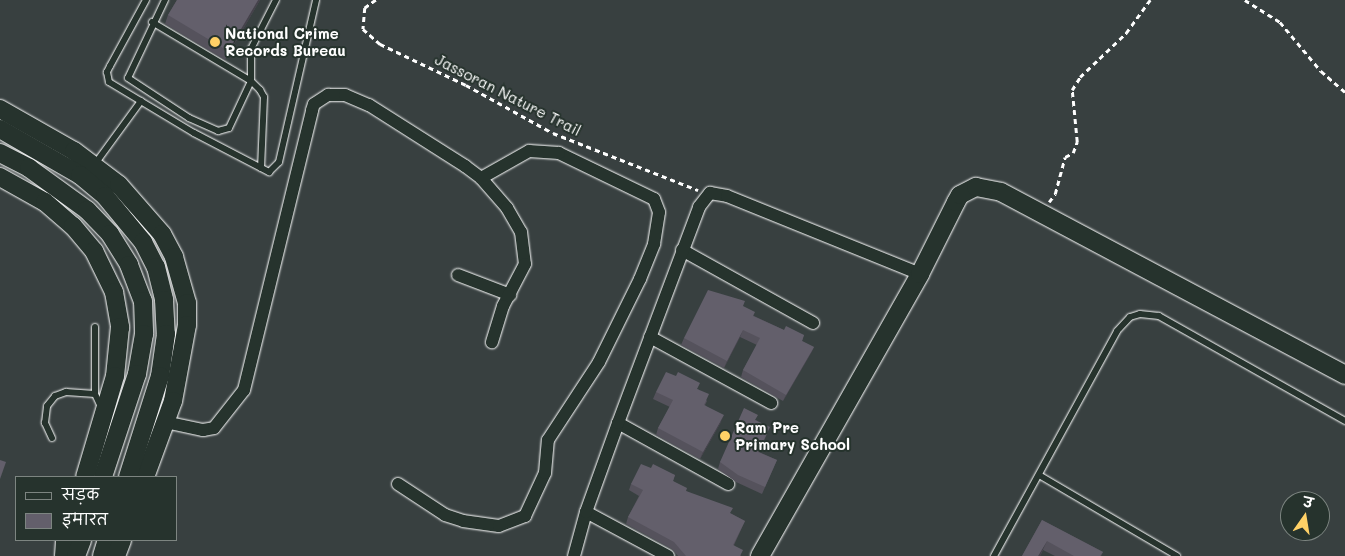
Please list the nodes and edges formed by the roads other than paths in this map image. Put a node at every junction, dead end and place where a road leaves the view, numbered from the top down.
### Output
1 (146, 0) edge
2 (165, 0) edge
3 (276, 0) edge
4 (316, 0) edge
5 (152, 22) junction
6 (251, 81) junction
7 (141, 101) junction
8 (0, 109) edge
9 (0, 129) edge
10 (0, 153) edge
11 (94, 165) junction
12 (261, 168) junction
13 (0, 177) edge
14 (481, 178) junction
15 (682, 250) junction
16 (920, 274) junction
17 (458, 275) dead end
18 (510, 295) junction
19 (813, 323) dead end
20 (95, 327) dead end
21 (650, 337) junction
22 (492, 342) dead end
23 (1345, 375) edge
24 (95, 394) junction
25 (772, 402) dead end
26 (105, 415) junction
27 (1345, 421) edge
28 (166, 422) junction
29 (618, 423) junction
30 (52, 438) dead end
31 (1039, 475) junction
32 (85, 476) edge
33 (103, 476) edge
34 (128, 476) edge
35 (145, 476) edge
36 (398, 484) dead end
37 (728, 484) dead end
38 (586, 512) junction
39 (65, 541) edge
40 (82, 541) edge
41 (107, 541) edge
42 (122, 541) edge
43 (1167, 553) edge
44 (64, 556) edge
45 (76, 556) edge
46 (102, 556) edge
47 (116, 556) edge
48 (574, 556) edge
49 (668, 556) edge
50 (760, 556) edge
51 (994, 556) edge
52 (1177, 556) edge

1 - 7 lane
2 - 5 lane
3 - 6 lane
4 - 12 lane
5 - 6 lane
5 - 6 lane
6 - 12 lane
7 - 11 lane
7 - 12 lane
8 - 11 street
9 - 34 street
10 - 33 street
11 - 28 street
13 - 26 street
14 - 18 street
14 - 28 street
14 - 36 street
15 - 16 street
15 - 19 street
15 - 21 street
16 - 23 street
16 - 50 street
17 - 18 street
18 - 22 street
20 - 24 lane
21 - 25 street
21 - 29 street
24 - 26 lane
24 - 30 lane
26 - 32 street
27 - 31 lane
28 - 35 street
29 - 37 street
29 - 38 street
31 - 43 lane
31 - 51 lane
38 - 48 street
38 - 49 street
39 - 44 street
40 - 45 street
41 - 46 street
42 - 47 street
43 - 52 lane

